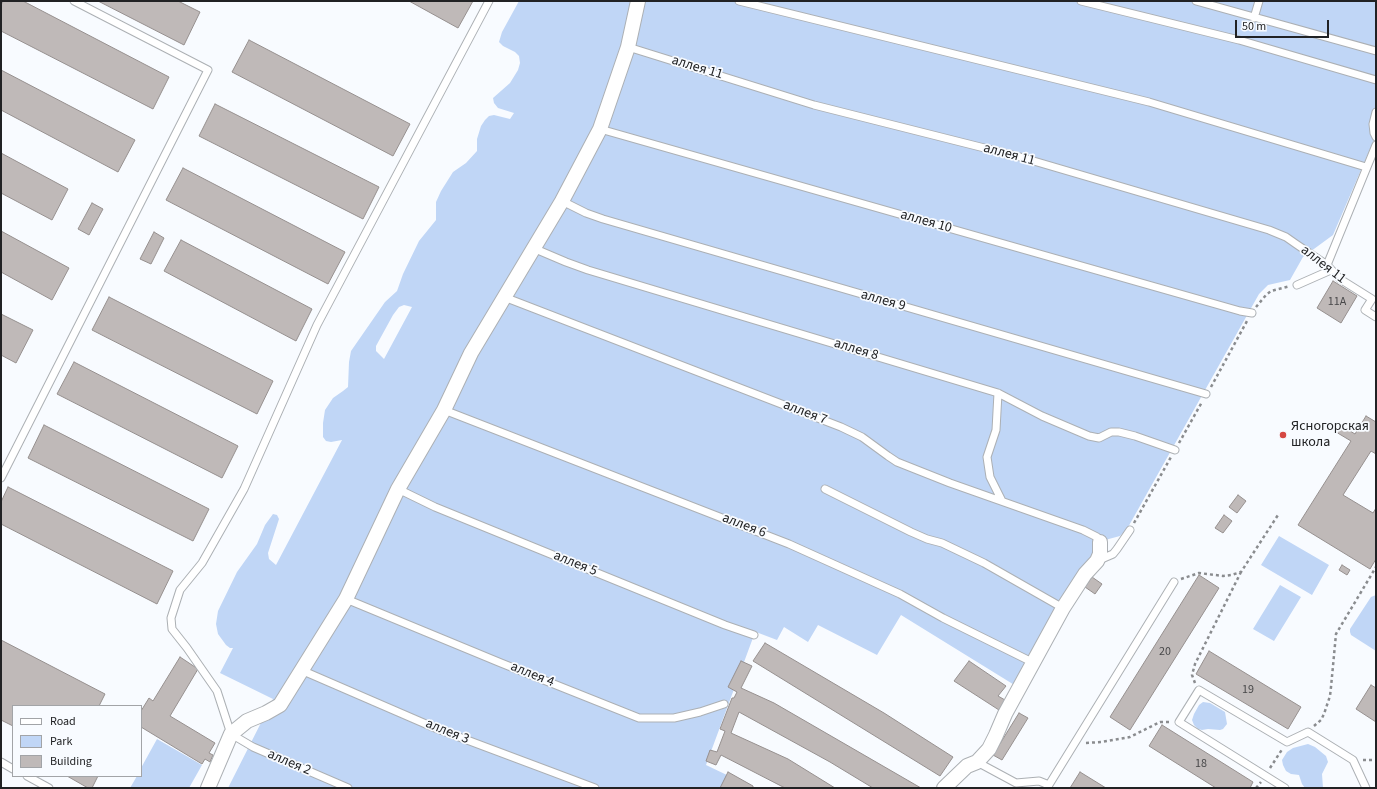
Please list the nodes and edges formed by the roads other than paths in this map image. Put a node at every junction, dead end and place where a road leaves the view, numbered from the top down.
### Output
1 (74, 1) edge
2 (489, 1) edge
3 (638, 1) edge
4 (739, 1) edge
5 (1081, 1) edge
6 (1196, 1) edge
7 (1259, 1) edge
8 (1254, 18) junction
9 (628, 47) junction
10 (1376, 51) edge
11 (1376, 80) edge
12 (1376, 112) edge
13 (600, 129) junction
14 (1376, 136) edge
15 (1376, 145) edge
16 (1366, 167) junction
17 (562, 201) junction
18 (533, 248) junction
19 (1329, 268) junction
20 (1296, 285) dead end
21 (503, 297) junction
22 (1252, 313) dead end
23 (1376, 317) edge
24 (998, 393) junction
25 (1206, 394) dead end
26 (444, 410) junction
27 (1175, 450) dead end
28 (1, 478) edge
29 (825, 488) dead end
30 (398, 489) junction
31 (1002, 501) junction
32 (1130, 530) dead end
33 (1100, 542) joint
34 (1097, 561) junction
35 (1174, 582) road end
36 (346, 599) junction
37 (1063, 608) junction
38 (754, 635) dead end
39 (1034, 663) junction
40 (301, 670) junction
41 (724, 704) dead end
42 (231, 734) junction
43 (1, 762) edge
44 (977, 762) junction
45 (12, 768) edge
46 (27, 777) edge
47 (40, 786) edge
48 (1048, 786) edge
49 (49, 788) edge
50 (208, 788) edge
51 (348, 788) edge
52 (595, 788) edge
53 (944, 788) edge
54 (1285, 788) edge
55 (1366, 788) edge

1 - 28 lane
2 - 42 lane
3 - 9 street
4 - 16 lane
5 - 11 lane
6 - 8 lane
7 - 8 lane
8 - 10 lane
9 - 13 street
9 - 19 lane, аллея 11
12 - 14 lane
13 - 17 street
13 - 22 lane, аллея 10
15 - 16 lane
16 - 19 lane
17 - 18 street
17 - 25 lane, аллея 9
18 - 21 street
18 - 24 lane, аллея 8
19 - 20 lane
19 - 23 lane, аллея 11
21 - 26 street
21 - 31 lane, аллея 7
24 - 27 lane, аллея 8
24 - 31 lane
26 - 30 street
26 - 39 lane, аллея 6
29 - 37 lane
30 - 36 street
30 - 38 lane, аллея 5
31 - 33 lane, аллея 7
32 - 34 lane
33 - 34 street
34 - 37 street
35 - 48 lane
36 - 40 street
36 - 41 lane, аллея 4
37 - 39 street
39 - 44 street
40 - 42 street
40 - 52 lane, аллея 3
42 - 50 street
42 - 51 lane, аллея 2
43 - 45 lane
44 - 48 lane
44 - 53 street
46 - 47 lane
47 - 49 lane
54 - 55 lane

